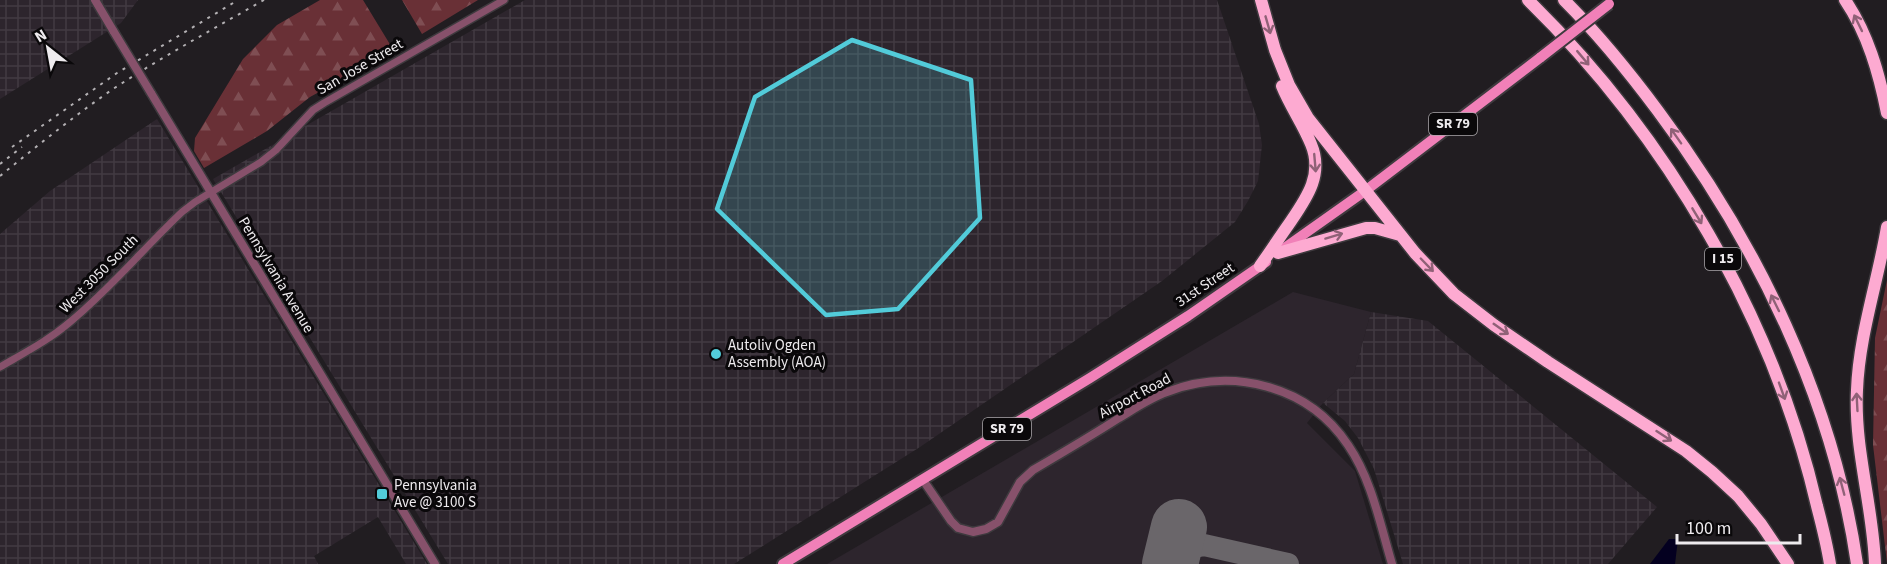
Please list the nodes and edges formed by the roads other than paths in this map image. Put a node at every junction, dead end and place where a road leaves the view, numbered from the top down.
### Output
1 (95, 0) edge
2 (504, 0) edge
3 (1261, 0) edge
4 (1528, 0) edge
5 (1564, 0) edge
6 (1845, 0) edge
7 (1612, 2) edge
8 (1275, 50) junction
9 (1887, 113) edge
10 (1365, 191) junction
11 (210, 192) junction
12 (1887, 227) edge
13 (1400, 236) junction
14 (1278, 254) junction
15 (1260, 266) junction
16 (0, 367) edge
17 (923, 480) junction
18 (786, 562) edge
19 (435, 564) edge
20 (1392, 564) edge
21 (1788, 564) edge
22 (1830, 564) edge
23 (1857, 564) edge
24 (1875, 564) edge

1 - 11 street, Pennsylvania Avenue, bridge
2 - 11 street, San Jose Street
3 -> 8 highway
4 -> 22 highway, I 15
23 -> 5 highway, I 15
9 -> 6 highway
7 - 10 main road, 31st Street / SR 79, bridge
8 - 10 highway
8 -> 15 highway
10 - 13 highway
10 - 14 main road, 31st Street / SR 79
11 - 16 street, West 3050 South
11 - 19 street, Pennsylvania Avenue
24 -> 12 highway
14 -> 13 highway
13 -> 21 highway
14 - 15 main road, 31st Street / SR 79
15 - 17 main road, 31st Street / SR 79
17 - 18 main road, 31st Street / SR 79
17 - 20 street, Airport Road

